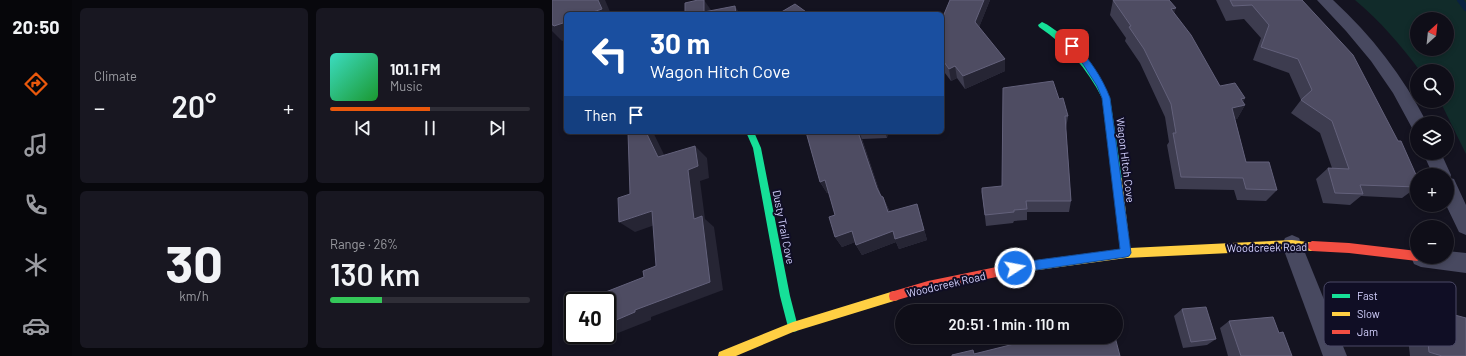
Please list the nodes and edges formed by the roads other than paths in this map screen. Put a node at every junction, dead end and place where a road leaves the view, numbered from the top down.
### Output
1 (1324, 0) edge
2 (1042, 25) dead end
3 (1415, 116) edge
4 (751, 134) edge
5 (1454, 200) edge
6 (1466, 226) edge
7 (1292, 245) junction
8 (1126, 253) junction
9 (1410, 255) edge
10 (1454, 261) edge
11 (1466, 263) edge
12 (792, 327) junction
13 (1324, 328) edge
14 (1331, 346) edge
15 (723, 356) edge
16 (1335, 356) edge

1 - 3 street
2 - 8 street, Wagon Hitch Cove
4 - 12 street, Dusty Trail Cove
5 - 6 street
7 - 8 street, Woodcreek Road
7 - 9 street, Woodcreek Road
7 - 13 street
8 - 12 street, Woodcreek Road
10 - 11 street
12 - 15 street, Woodcreek Road
14 - 16 street

